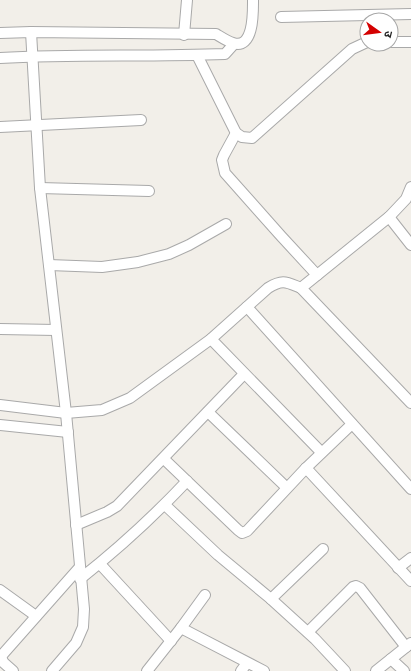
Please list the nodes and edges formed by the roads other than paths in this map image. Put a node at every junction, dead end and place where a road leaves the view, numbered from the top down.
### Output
1 (187, 0) edge
2 (254, 0) edge
3 (411, 14) edge
4 (281, 17) dead end
5 (31, 32) junction
6 (0, 33) edge
7 (184, 35) junction
8 (399, 42) edge
9 (411, 42) edge
10 (234, 44) junction
11 (359, 46) edge
12 (197, 55) junction
13 (31, 56) junction
14 (0, 58) edge
15 (141, 120) dead end
16 (36, 126) junction
17 (0, 128) edge
18 (236, 133) junction
19 (411, 187) edge
20 (40, 188) junction
21 (149, 191) dead end
22 (389, 217) junction
23 (226, 224) dead end
24 (411, 245) edge
25 (49, 265) junction
26 (317, 275) junction
27 (301, 288) junction
28 (247, 307) junction
29 (0, 329) edge
30 (56, 330) junction
31 (211, 339) junction
32 (244, 374) junction
33 (411, 403) edge
34 (0, 405) edge
35 (208, 412) junction
36 (66, 413) junction
37 (352, 424) junction
38 (0, 425) edge
39 (68, 432) junction
40 (321, 452) junction
41 (164, 459) junction
42 (306, 468) junction
43 (187, 481) junction
44 (286, 487) junction
45 (411, 489) edge
46 (164, 505) junction
47 (76, 525) junction
48 (324, 549) dead end
49 (411, 558) edge
50 (100, 564) junction
51 (79, 568) junction
52 (398, 568) junction
53 (80, 579) junction
54 (411, 581) edge
55 (0, 590) edge
56 (205, 595) dead end
57 (271, 599) junction
58 (36, 616) junction
59 (181, 628) junction
60 (308, 632) junction
61 (171, 641) junction
62 (409, 645) edge
63 (391, 659) junction
64 (247, 663) junction
65 (13, 671) edge
66 (52, 671) edge
67 (146, 671) edge
68 (241, 671) edge
69 (264, 671) edge
70 (345, 671) edge
71 (376, 671) edge
72 (404, 671) edge

1 - 7 street
2 - 10 street
3 - 4 street
5 - 6 street
5 - 7 street
5 - 13 street
7 - 10 street
8 - 9 street
10 - 12 street
11 - 18 street
12 - 13 street
12 - 18 street
13 - 14 street
13 - 16 street
15 - 16 street
16 - 17 street
16 - 20 street
18 - 26 street
19 - 22 street
20 - 21 street
20 - 25 street
22 - 24 street
22 - 26 street
23 - 25 street
25 - 30 street
26 - 27 street
27 - 28 street
27 - 33 street
28 - 31 street
28 - 37 street
29 - 30 street
30 - 36 street
31 - 32 street
31 - 36 street
32 - 35 street
32 - 40 street
34 - 36 street
35 - 41 street
35 - 44 street
36 - 39 street
37 - 40 street
37 - 45 street
38 - 39 street
39 - 47 street
40 - 42 street
41 - 43 street
41 - 47 street
42 - 44 street
42 - 52 street
43 - 44 street
43 - 46 street
46 - 50 street
46 - 57 street
47 - 51 street
48 - 57 street
49 - 52 street
50 - 53 street
50 - 61 street
51 - 53 street
51 - 58 street
52 - 54 street
53 - 66 street
55 - 58 street
56 - 59 street
57 - 60 street
58 - 65 street
59 - 61 street
59 - 64 street
60 - 62 street
60 - 70 street
61 - 67 street
62 - 63 street
63 - 71 street
63 - 72 street
64 - 68 street
64 - 69 street

